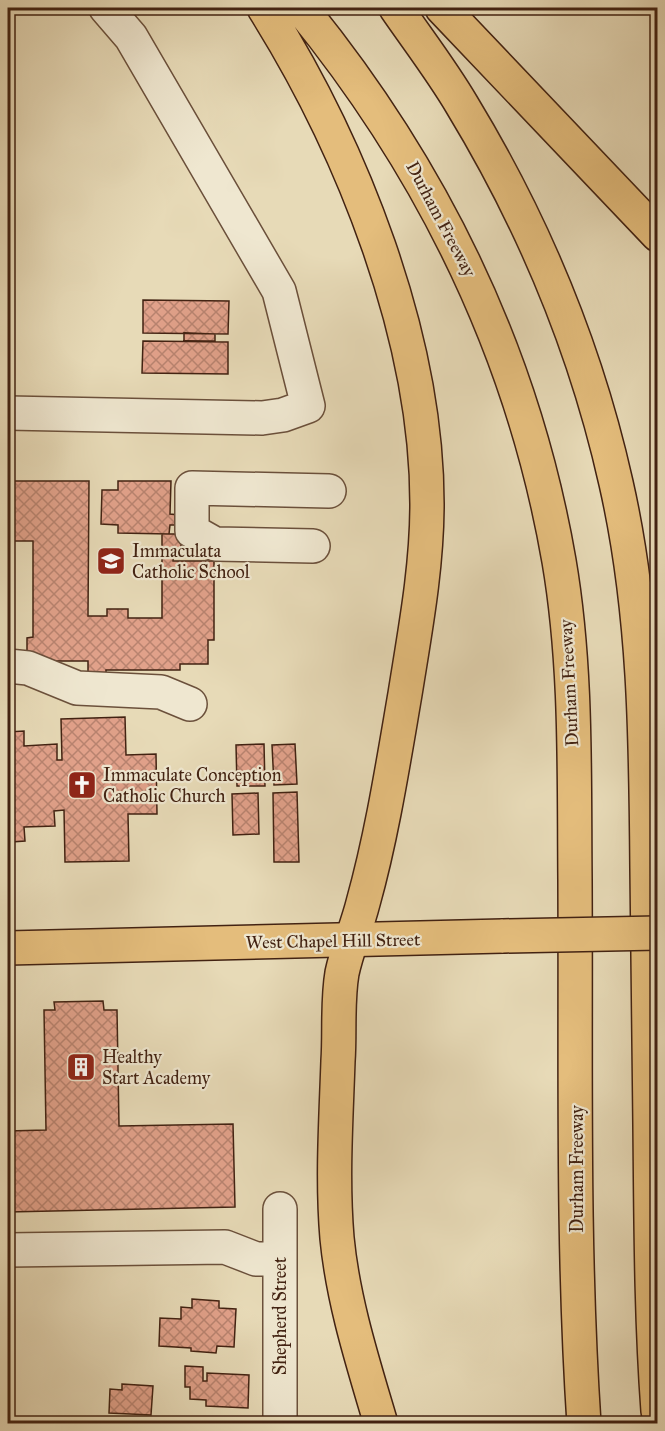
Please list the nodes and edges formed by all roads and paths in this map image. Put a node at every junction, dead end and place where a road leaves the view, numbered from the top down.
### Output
1 (106, 8) edge
2 (264, 8) edge
3 (301, 8) edge
4 (396, 8) edge
5 (442, 8) edge
6 (657, 235) edge
7 (8, 413) edge
8 (329, 491) dead end
9 (312, 546) dead end
10 (8, 666) edge
11 (190, 704) dead end
12 (652, 854) edge
13 (657, 933) edge
14 (350, 941) junction
15 (8, 948) edge
16 (280, 1209) dead end
17 (8, 1250) edge
18 (280, 1259) junction
19 (657, 1411) edge
20 (280, 1424) edge
21 (381, 1424) edge
22 (584, 1424) edge

1 - 7 street
2 - 14 main road
3 - 22 main road, Durham Freeway
4 - 12 main road
5 - 6 main road
8 - 9 street
10 - 11 street
12 - 19 main road
13 - 14 main road, West Chapel Hill Street, bridge
14 - 15 main road, West Chapel Hill Street
14 - 21 main road
16 - 18 street, Shepherd Street
17 - 18 street
18 - 20 street, Shepherd Street

